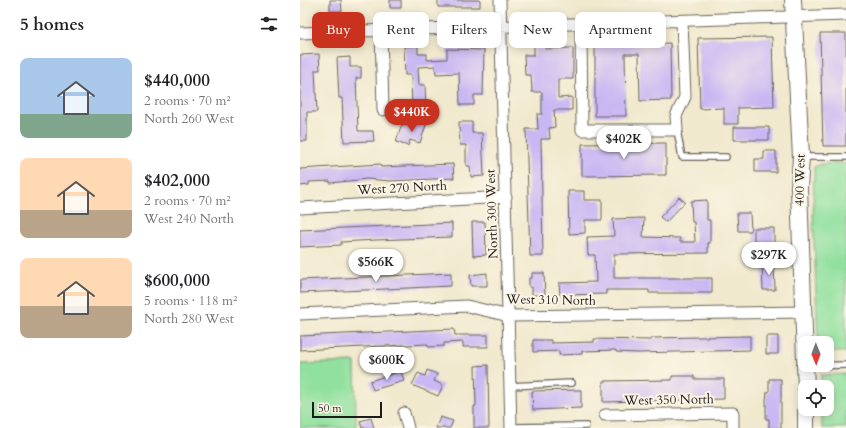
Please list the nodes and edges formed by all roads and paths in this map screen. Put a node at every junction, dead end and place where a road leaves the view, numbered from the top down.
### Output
1 (500, 0) edge
2 (793, 0) edge
3 (500, 12) edge
4 (846, 15) edge
5 (794, 16) junction
6 (666, 21) edge
7 (682, 21) junction
8 (575, 24) edge
9 (501, 27) joint
10 (373, 30) edge
11 (300, 33) edge
12 (381, 48) edge
13 (581, 48) edge
14 (383, 110) dead end
15 (677, 130) junction
16 (726, 156) dead end
17 (801, 157) junction
18 (846, 157) edge
19 (506, 196) junction
20 (300, 208) edge
21 (803, 312) junction
22 (300, 314) edge
23 (509, 316) junction
24 (804, 336) edge
25 (834, 365) edge
26 (846, 365) edge
27 (572, 383) dead end
28 (510, 386) junction
29 (404, 413) dead end
30 (605, 416) dead end
31 (806, 416) edge
32 (586, 426) dead end
33 (408, 428) edge
34 (511, 428) edge
35 (733, 428) edge
36 (806, 428) edge

1 - 3 street, North 300 West
2 - 5 main road, 400 West
4 - 5 street
5 - 7 street
5 - 17 main road, 400 West
6 - 7 street
7 - 15 street
8 - 9 street
9 - 19 street, North 300 West
10 - 11 street
12 - 14 street
13 - 15 street
15 - 16 lane
17 - 18 lane
17 - 21 main road, 400 West
19 - 20 street, West 270 North
19 - 23 street, North 300 West
21 - 23 street, West 310 North
21 - 24 main road, 400 West
22 - 23 street, West 310 North
23 - 28 street, North 300 West
25 - 26 lane
27 - 28 lane
28 - 34 street, North 300 West
29 - 33 street
30 - 35 street, West 350 North
31 - 36 main road
32 - 34 lane

